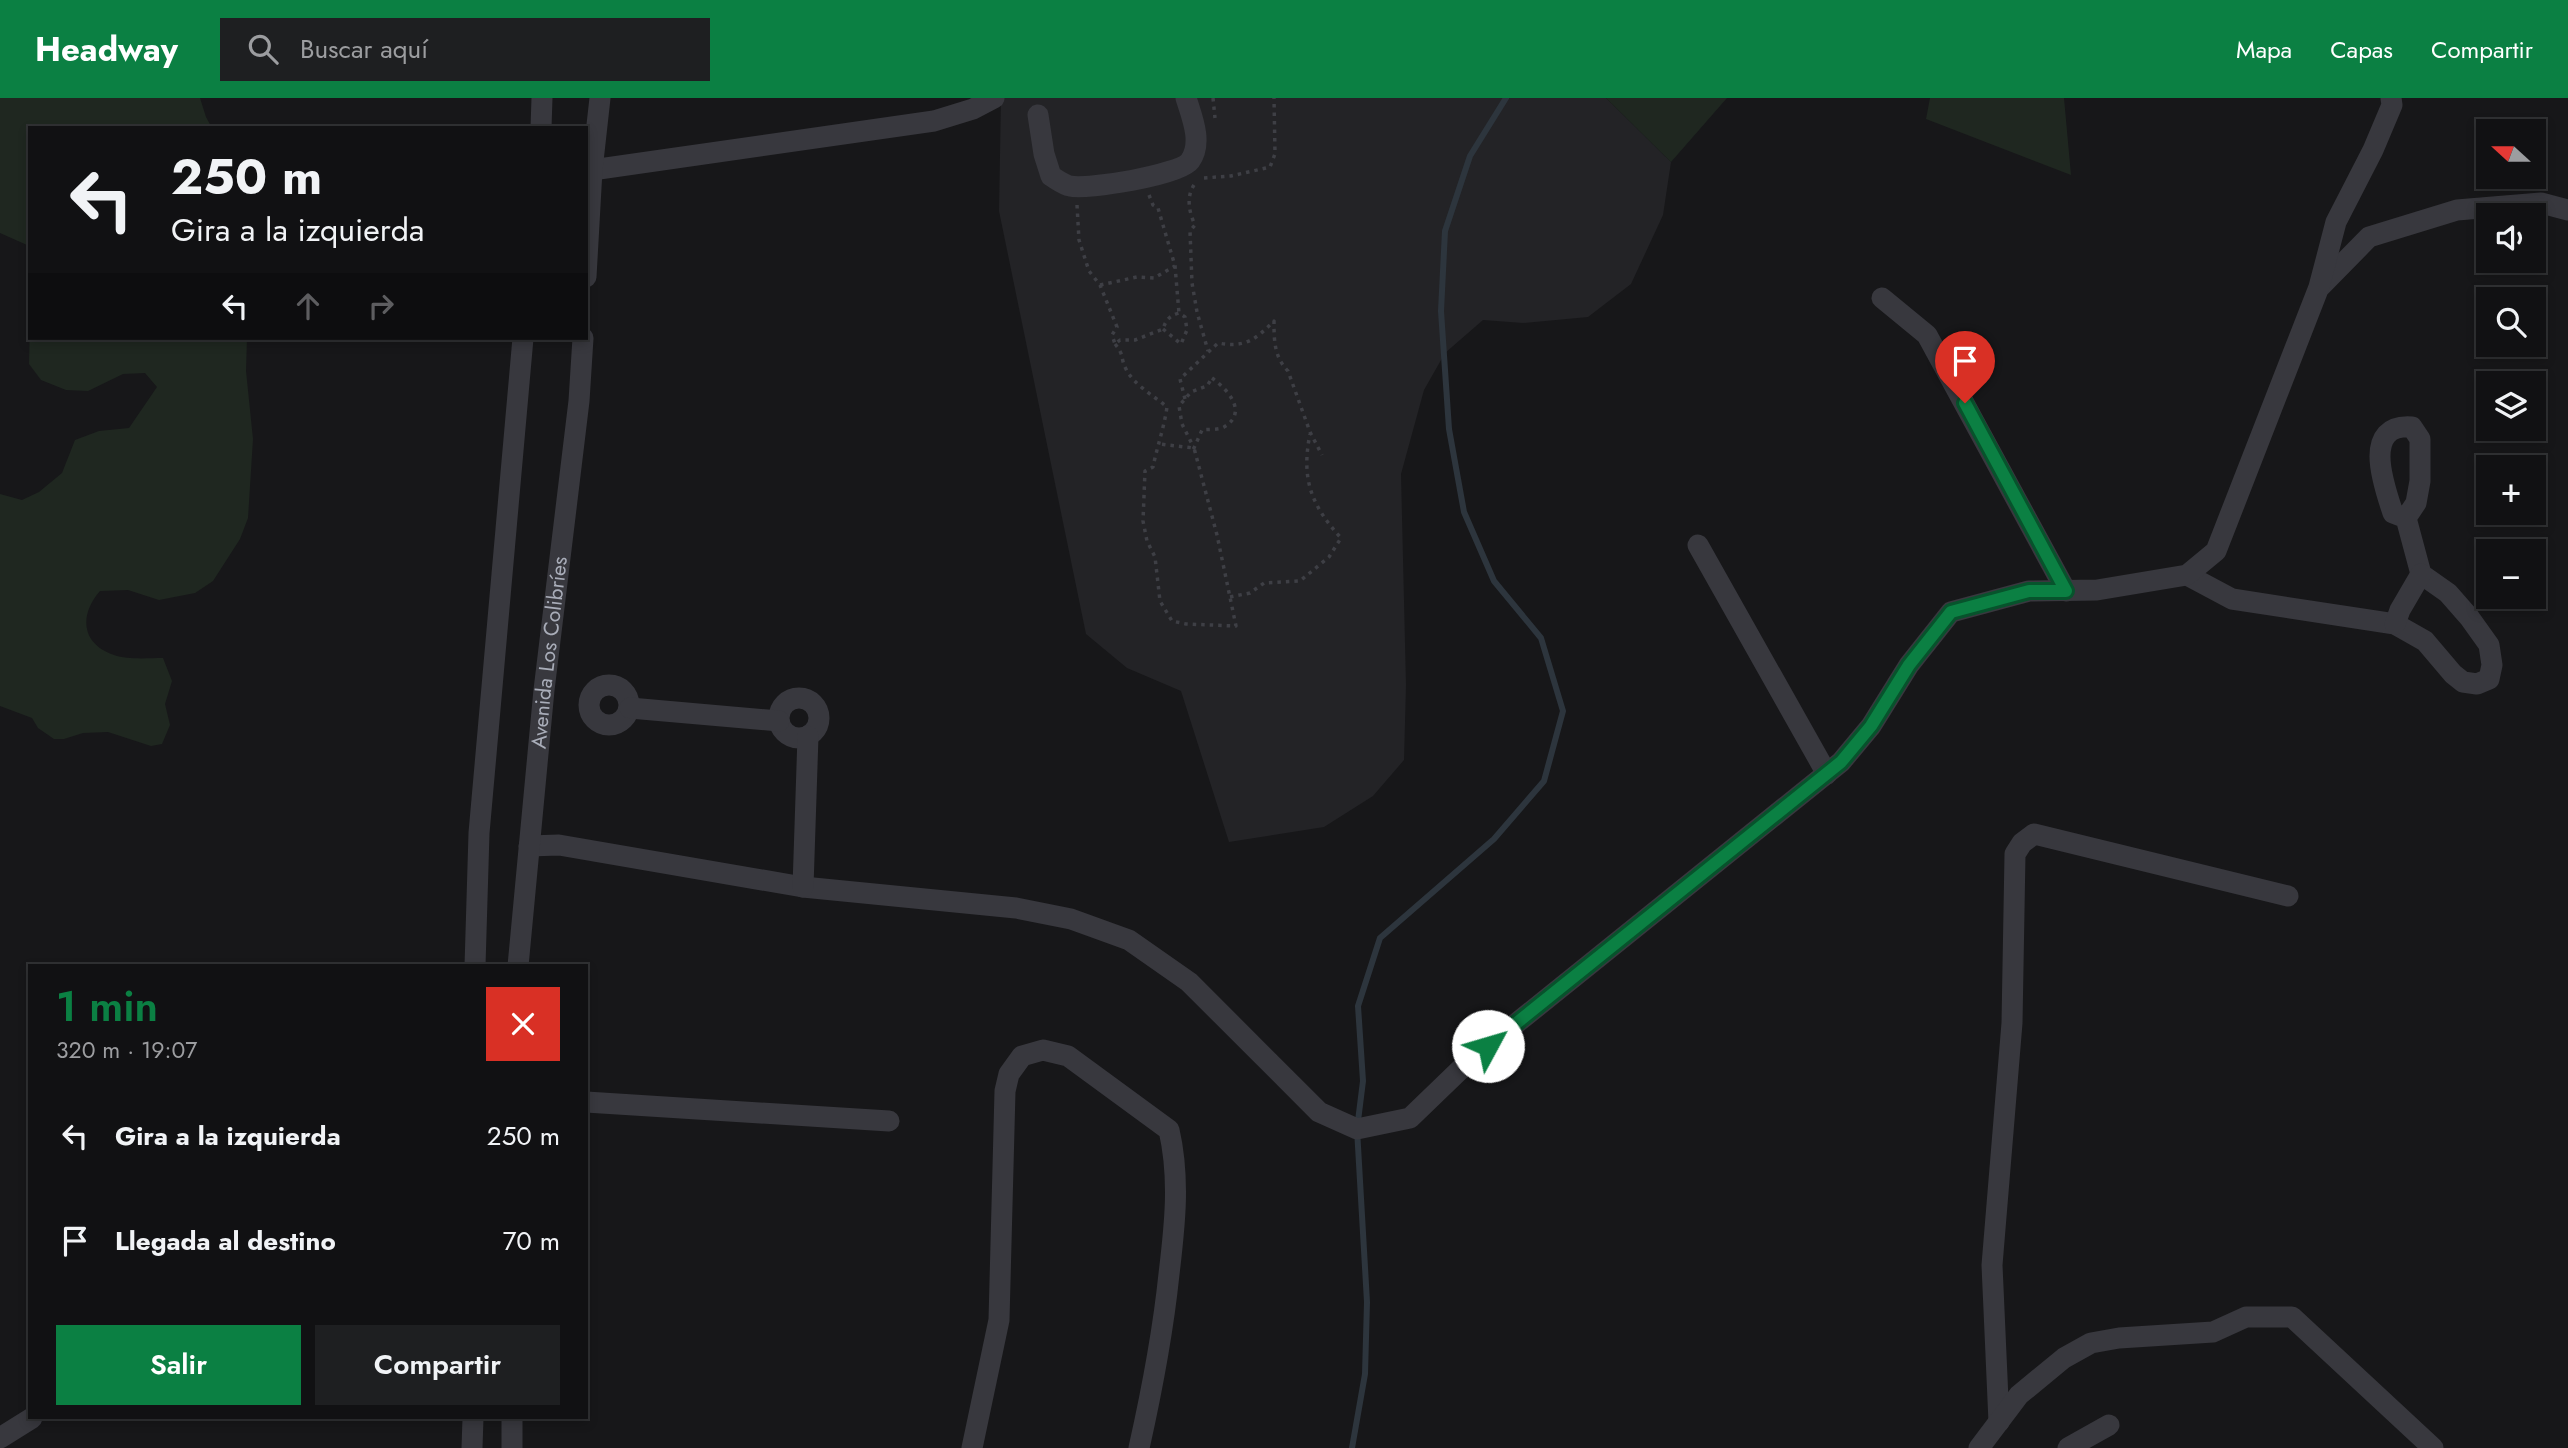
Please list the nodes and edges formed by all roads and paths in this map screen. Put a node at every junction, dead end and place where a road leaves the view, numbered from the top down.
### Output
1 (542, 98) edge
2 (600, 98) edge
3 (994, 98) edge
4 (1186, 98) edge
5 (1274, 98) edge
6 (2391, 98) edge
7 (1038, 115) dead end
8 (541, 126) edge
9 (592, 170) junction
10 (1211, 176) dead end
11 (1199, 179) dead end
12 (1139, 196) dead end
13 (1076, 200) dead end
14 (2568, 211) edge
15 (588, 241) edge
16 (1175, 266) junction
17 (1100, 285) junction
18 (2319, 287) junction
19 (1882, 299) dead end
20 (1179, 313) junction
21 (1163, 330) junction
22 (523, 340) edge
23 (583, 340) edge
24 (1115, 344) junction
25 (1208, 351) junction
26 (1185, 399) junction
27 (1310, 432) junction
28 (1159, 444) junction
29 (1194, 448) junction
30 (1322, 454) dead end
31 (2406, 518) dead end
32 (1698, 545) dead end
33 (2421, 574) junction
34 (2187, 575) junction
35 (2066, 591) junction
36 (1230, 597) junction
37 (2395, 624) junction
38 (630, 708) dead end
39 (779, 721) junction
40 (808, 736) junction
41 (1827, 774) junction
42 (529, 846) junction
43 (803, 887) junction
44 (2288, 896) dead end
45 (475, 964) edge
46 (518, 964) edge
47 (588, 1102) edge
48 (889, 1121) dead end
49 (30, 1419) edge
50 (473, 1419) edge
51 (512, 1419) edge
52 (1999, 1422) junction
53 (2109, 1425) dead end
54 (0, 1438) edge
55 (472, 1448) edge
56 (512, 1448) edge
57 (972, 1448) edge
58 (1139, 1448) edge
59 (1979, 1448) edge
60 (2068, 1448) edge
61 (2433, 1448) edge

1 - 8 street
2 - 9 street
3 - 9 street
4 - 7 street
5 - 10 path
6 - 18 street
9 - 15 street
11 - 25 path
12 - 16 path
13 - 17 path
14 - 18 street
16 - 17 path
16 - 20 path
17 - 24 path
18 - 34 street
19 - 35 street
20 - 21 path
20 - 21 path
21 - 24 path
22 - 45 street
23 - 42 street, Avenida Los Colibríes
24 - 28 path
25 - 26 path
25 - 27 path
26 - 29 path
26 - 29 path
27 - 30 path
27 - 36 path
28 - 29 path
28 - 36 path
29 - 36 path
31 - 33 street
32 - 41 street
33 - 37 street
33 - 37 street
34 - 35 street
34 - 37 street
35 - 41 street
38 - 39 street
39 - 40 street
39 - 40 street
40 - 43 street
41 - 43 street
42 - 43 street
42 - 46 street, Avenida Los Colibríes
44 - 52 street
47 - 48 street
49 - 54 street
50 - 55 street
51 - 56 street
52 - 59 street
52 - 61 street
53 - 60 street
57 - 58 street

